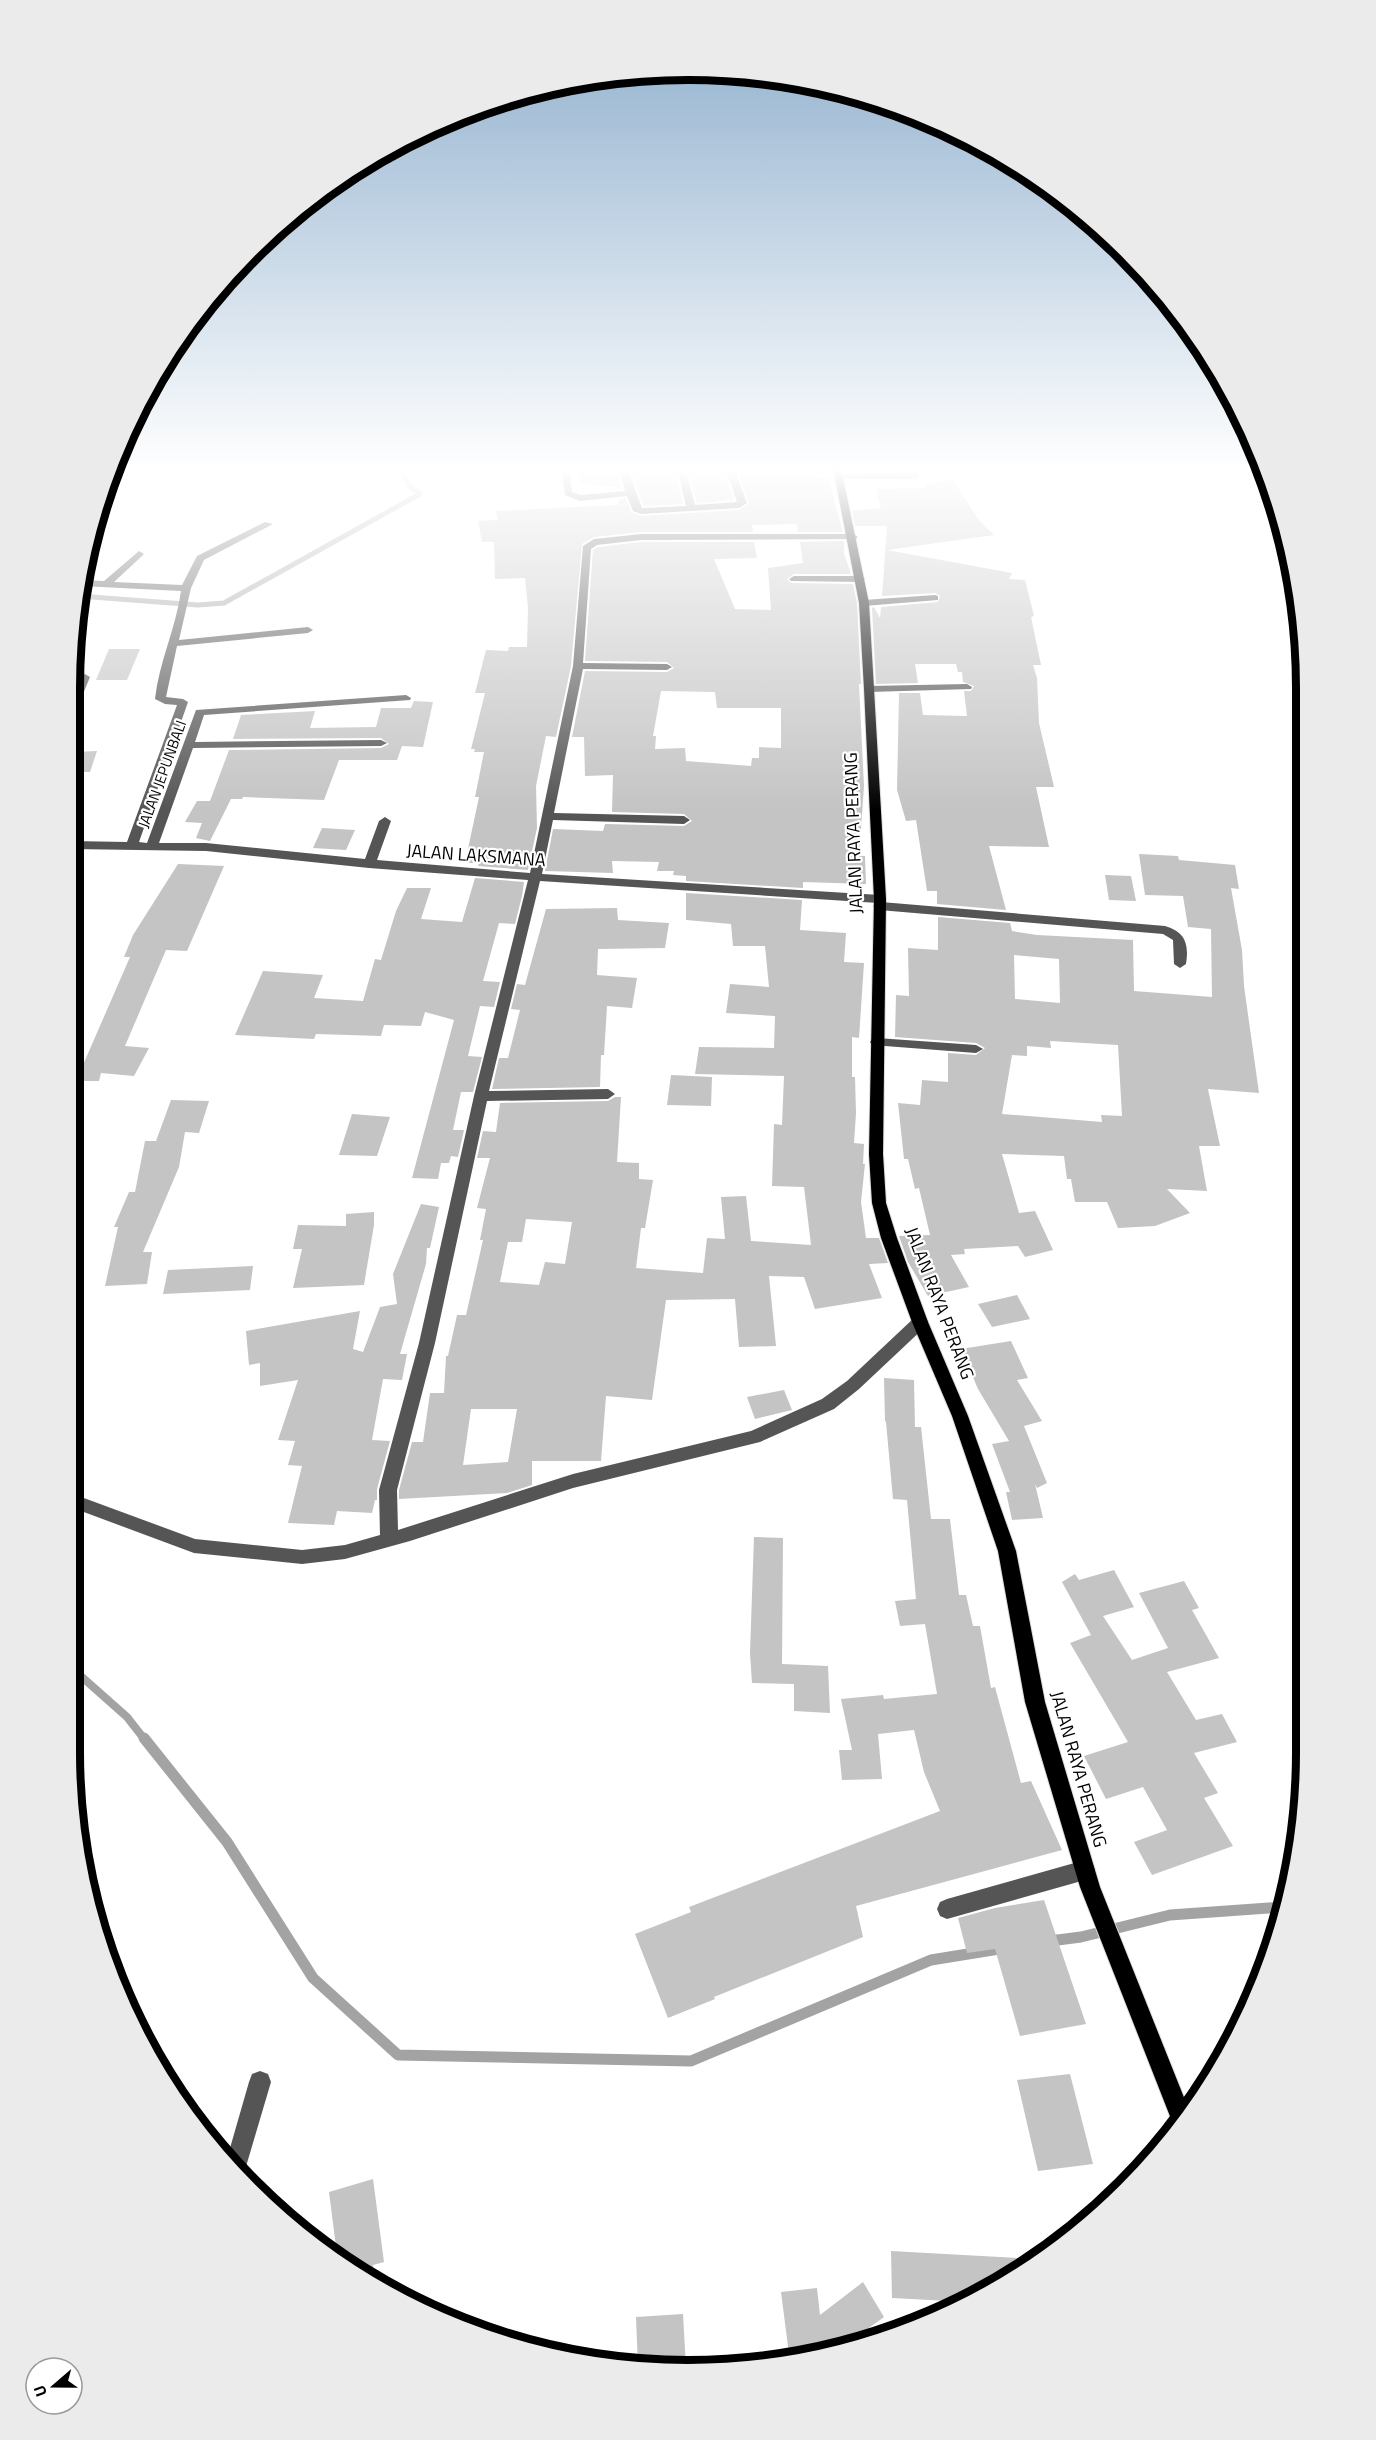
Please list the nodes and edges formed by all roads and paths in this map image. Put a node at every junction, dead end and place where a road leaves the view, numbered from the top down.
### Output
1 (108, 582) edge
2 (188, 582) edge
3 (584, 582) edge
4 (860, 582) edge
5 (89, 584) edge
6 (105, 585) junction
7 (186, 588) junction
8 (935, 598) dead end
9 (864, 603) junction
10 (308, 630) dead end
11 (175, 643) junction
12 (578, 666) junction
13 (667, 667) dead end
14 (85, 676) dead end
15 (967, 687) dead end
16 (80, 688) edge
17 (869, 689) junction
18 (406, 698) dead end
19 (381, 743) dead end
20 (189, 745) junction
21 (548, 816) junction
22 (684, 820) dead end
23 (385, 821) dead end
24 (80, 845) edge
25 (132, 846) junction
26 (152, 846) junction
27 (369, 864) junction
28 (535, 878) junction
29 (879, 902) junction
30 (1180, 964) dead end
31 (877, 1042) junction
32 (976, 1049) dead end
33 (608, 1094) dead end
34 (481, 1096) junction
35 (920, 1322) junction
36 (80, 1504) edge
37 (389, 1540) junction
38 (1087, 1879) junction
39 (947, 1909) dead end
40 (260, 2082) dead end
41 (1178, 2112) edge
42 (238, 2161) edge

1 - 6 street
2 - 7 street
3 - 12 street
4 - 9 main road, JALAN RAYA PERANG
5 - 6 street
6 - 7 street
7 - 11 street
8 - 9 street
9 - 17 main road, JALAN RAYA PERANG
10 - 11 street
11 - 25 street
12 - 13 street
12 - 21 street
14 - 16 street
15 - 17 street
17 - 29 main road, JALAN RAYA PERANG
18 - 20 street, JALAN JEPUNBALI
19 - 20 street
20 - 26 street, JALAN JEPUNBALI
21 - 22 street
21 - 28 street
23 - 27 street
24 - 25 street, JALAN LAKSMANA
25 - 26 street, JALAN LAKSMANA
26 - 27 street, JALAN LAKSMANA
27 - 28 street, JALAN LAKSMANA
28 - 29 street, JALAN LAKSMANA
28 - 34 street
29 - 30 street, JALAN LAKSMANA
29 - 31 main road, JALAN RAYA PERANG
31 - 32 street
31 - 35 main road, JALAN RAYA PERANG
33 - 34 street
34 - 37 street
35 - 37 street
35 - 38 main road, JALAN RAYA PERANG
36 - 37 street
38 - 39 street
38 - 41 main road, JALAN RAYA PERANG
40 - 42 street

